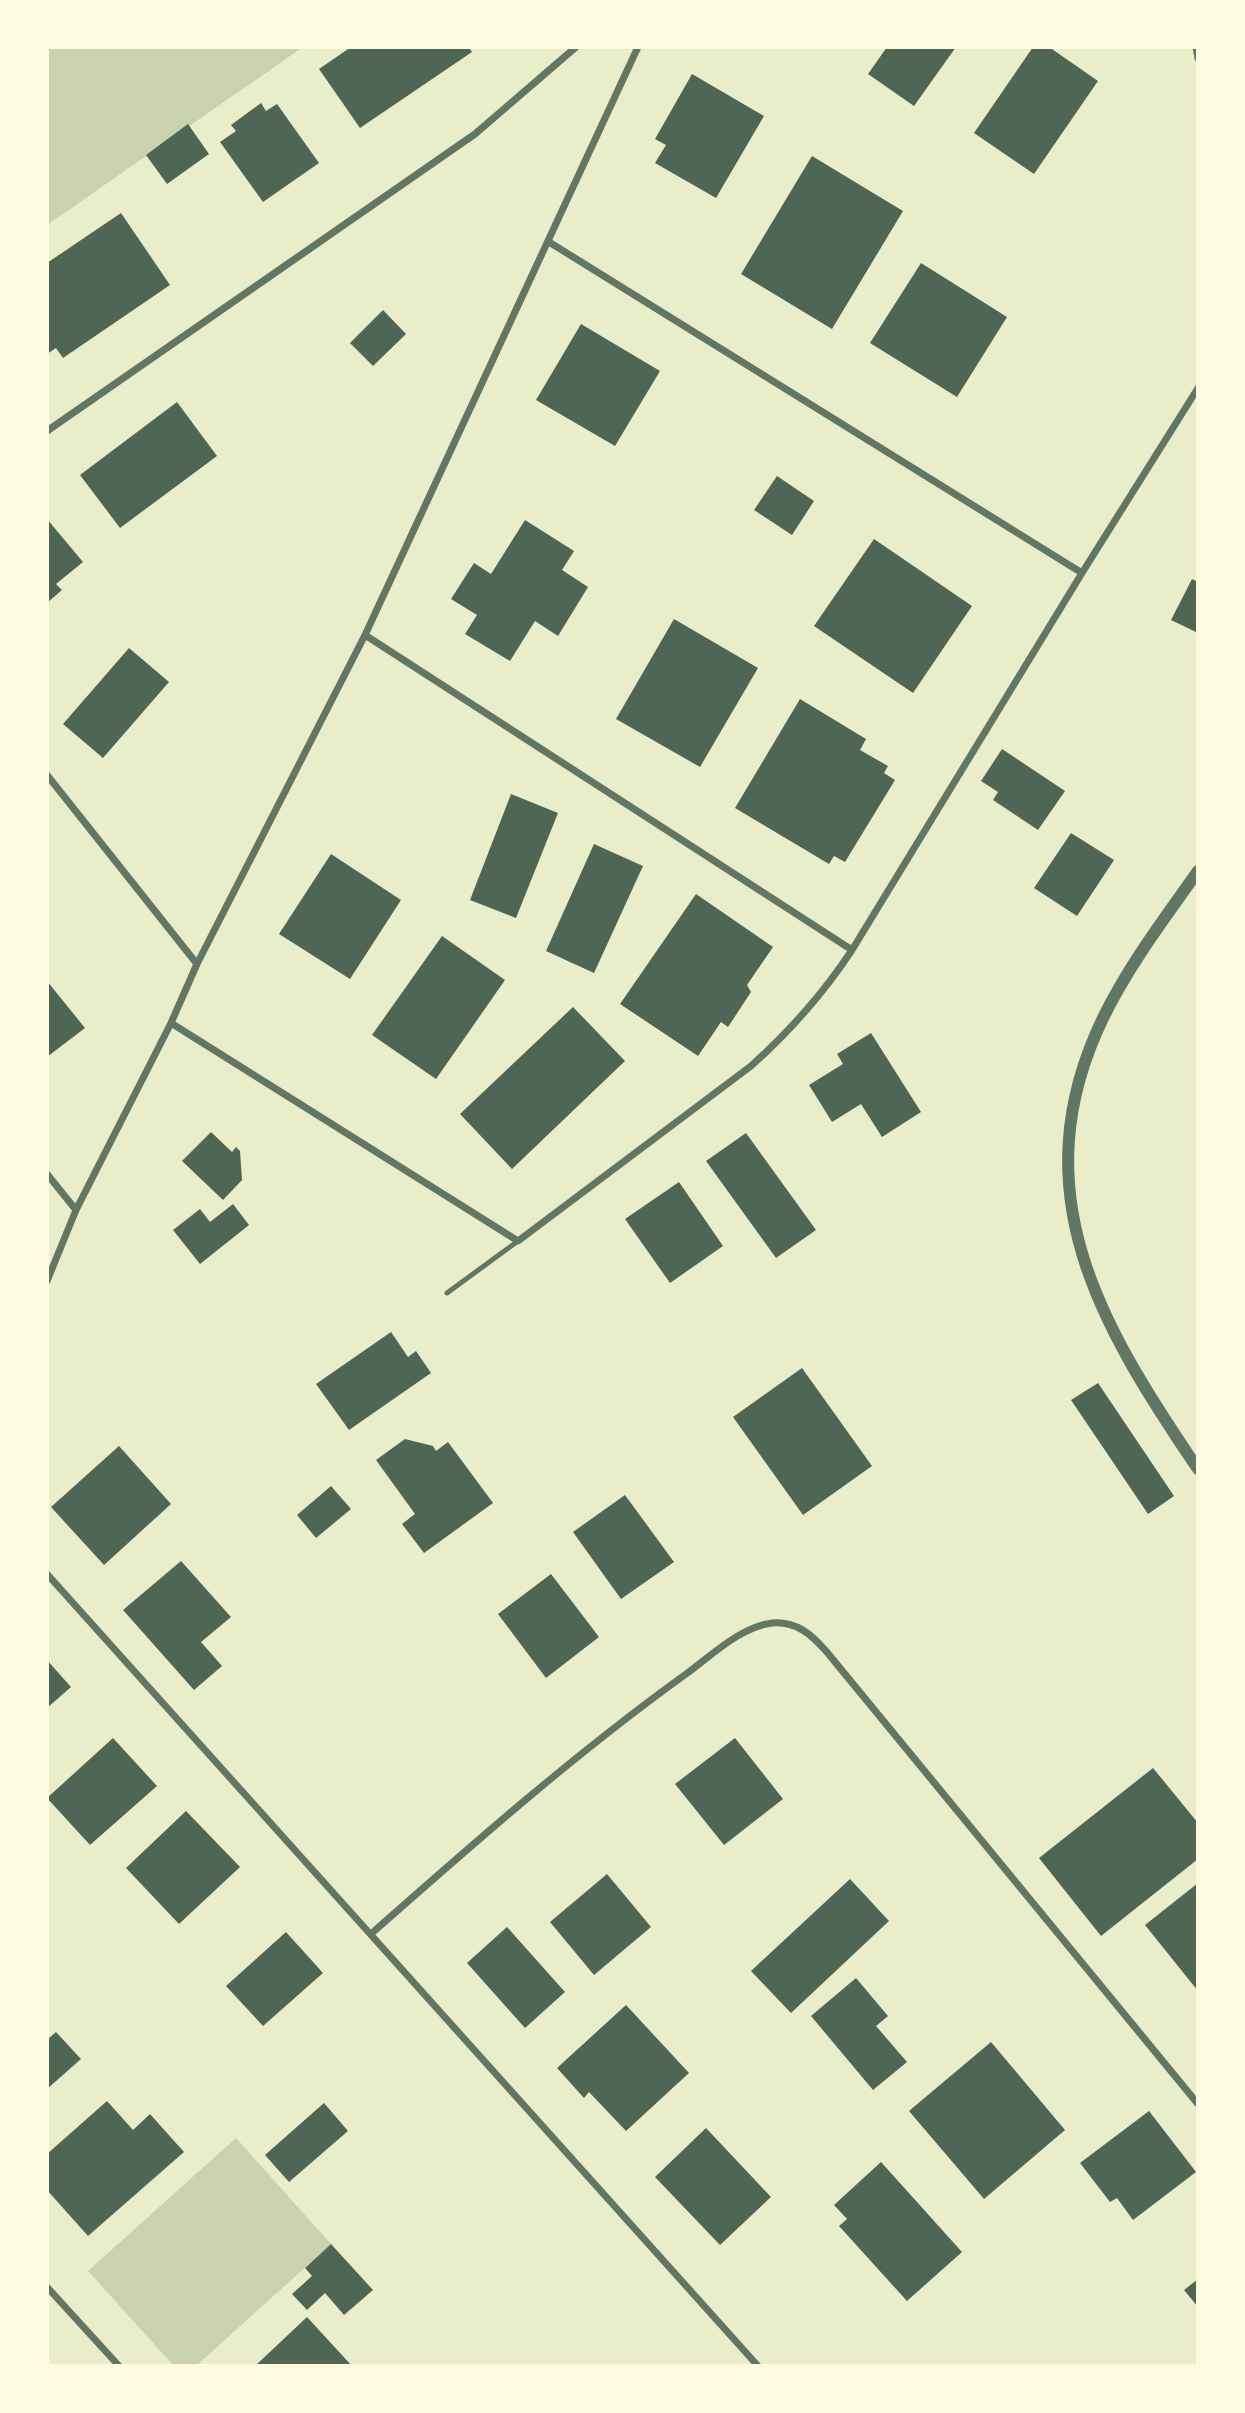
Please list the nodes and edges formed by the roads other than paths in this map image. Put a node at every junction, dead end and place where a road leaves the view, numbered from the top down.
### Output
1 (576, 47) edge
2 (638, 47) edge
3 (1196, 47) edge
4 (1198, 58) edge
5 (550, 242) junction
6 (1198, 388) edge
7 (47, 430) edge
8 (1082, 573) junction
9 (365, 635) junction
10 (47, 775) edge
11 (1198, 871) edge
12 (852, 950) junction
13 (197, 964) junction
14 (171, 1023) junction
15 (47, 1174) edge
16 (76, 1210) junction
17 (518, 1241) junction
18 (47, 1281) edge
19 (447, 1293) dead end
20 (1198, 1469) edge
21 (47, 1574) edge
22 (372, 1933) junction
23 (1198, 2104) edge
24 (47, 2287) edge
25 (119, 2366) edge
26 (758, 2366) edge

1 - 7 street
2 - 5 street
3 - 4 street
5 - 8 street
5 - 9 street
6 - 8 street
8 - 12 street
9 - 12 street
9 - 13 street
10 - 13 street
11 - 20 street
12 - 17 street
13 - 14 street
14 - 16 street
14 - 17 street
15 - 16 street
16 - 18 street
17 - 19 lane
21 - 22 street
22 - 23 street
22 - 26 street
24 - 25 street

